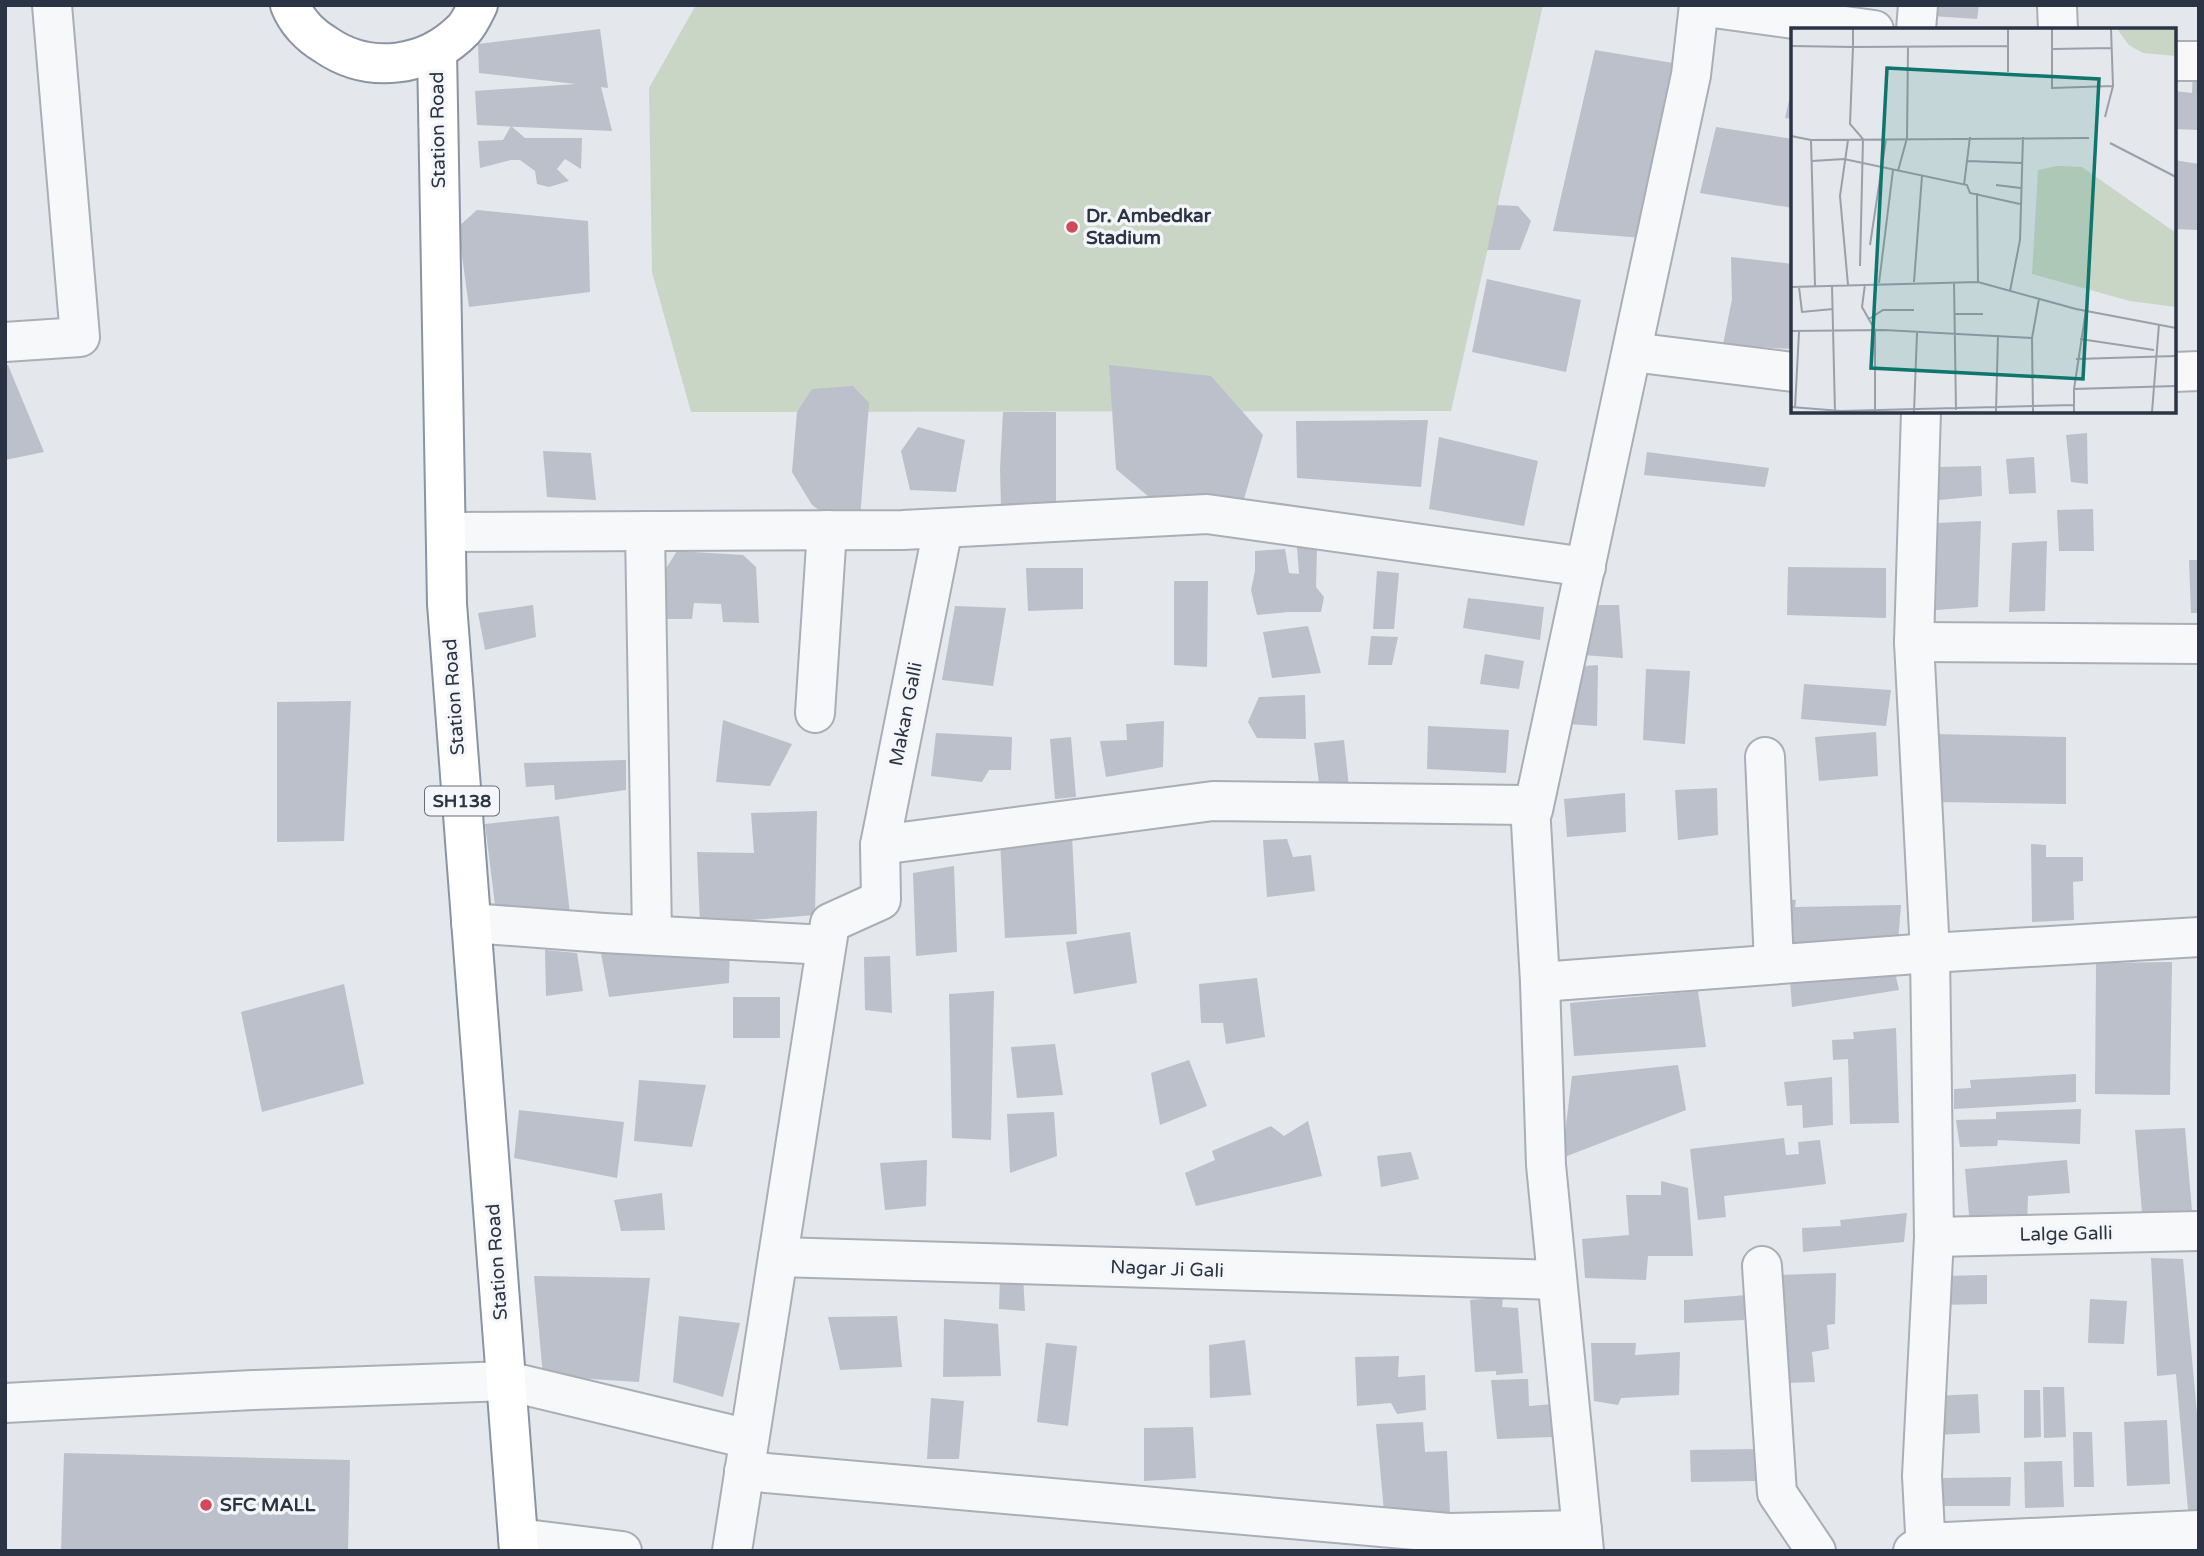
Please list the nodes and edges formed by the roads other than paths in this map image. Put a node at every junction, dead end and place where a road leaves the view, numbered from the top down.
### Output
1 (52, 5) edge
2 (290, 5) edge
3 (478, 5) edge
4 (1918, 5) edge
5 (2057, 5) edge
6 (1699, 6) edge
7 (1859, 28) edge
8 (1916, 28) edge
9 (2058, 28) edge
10 (437, 51) junction
11 (2176, 61) edge
12 (2199, 61) edge
13 (5, 342) edge
14 (1632, 352) junction
15 (2199, 371) edge
16 (1791, 372) edge
17 (2176, 372) edge
18 (1921, 413) edge
19 (943, 528) junction
20 (827, 530) junction
21 (645, 531) junction
22 (446, 532) junction
23 (1586, 566) junction
24 (1914, 642) junction
25 (2199, 644) edge
26 (815, 713) dead end
27 (1765, 757) dead end
28 (1530, 805) junction
29 (880, 845) junction
30 (471, 923) junction
31 (652, 935) junction
32 (2199, 937) edge
33 (826, 945) junction
34 (1930, 953) junction
35 (1774, 964) junction
36 (1540, 982) junction
37 (2199, 1231) edge
38 (1934, 1237) junction
39 (778, 1257) junction
40 (1762, 1266) dead end
41 (1558, 1280) junction
42 (506, 1381) junction
43 (5, 1403) edge
44 (747, 1455) junction
45 (2199, 1530) edge
46 (1583, 1540) edge
47 (519, 1544) edge
48 (1921, 1548) edge
49 (622, 1551) edge
50 (732, 1551) edge
51 (1816, 1551) edge

1 - 13 street
2 - 10 highway
3 - 10 highway
4 - 8 street
5 - 9 street
6 - 7 street
6 - 14 street
10 - 22 highway, Station Road / SH138
11 - 12 street
14 - 16 street
14 - 23 street
15 - 17 street
18 - 24 street
19 - 20 street
19 - 23 street
19 - 29 street, Makan Galli
20 - 21 street
20 - 26 street
21 - 22 street
21 - 31 street
22 - 30 highway, Station Road / SH138
23 - 28 street
24 - 25 street
24 - 34 street
27 - 35 street
28 - 29 street
28 - 36 street
29 - 33 street, Makan Galli
30 - 31 street
30 - 42 highway, Station Road / SH138
31 - 33 street
32 - 34 street
33 - 39 street
34 - 35 street
34 - 38 street
35 - 36 street
36 - 41 street
37 - 38 street, Lalge Galli
38 - 48 street
39 - 41 street, Nagar Ji Gali
39 - 44 street
40 - 51 street
41 - 46 street
42 - 43 street
42 - 44 street
42 - 47 highway, Station Road / SH138
44 - 46 street
44 - 50 street
45 - 48 street
47 - 49 street

